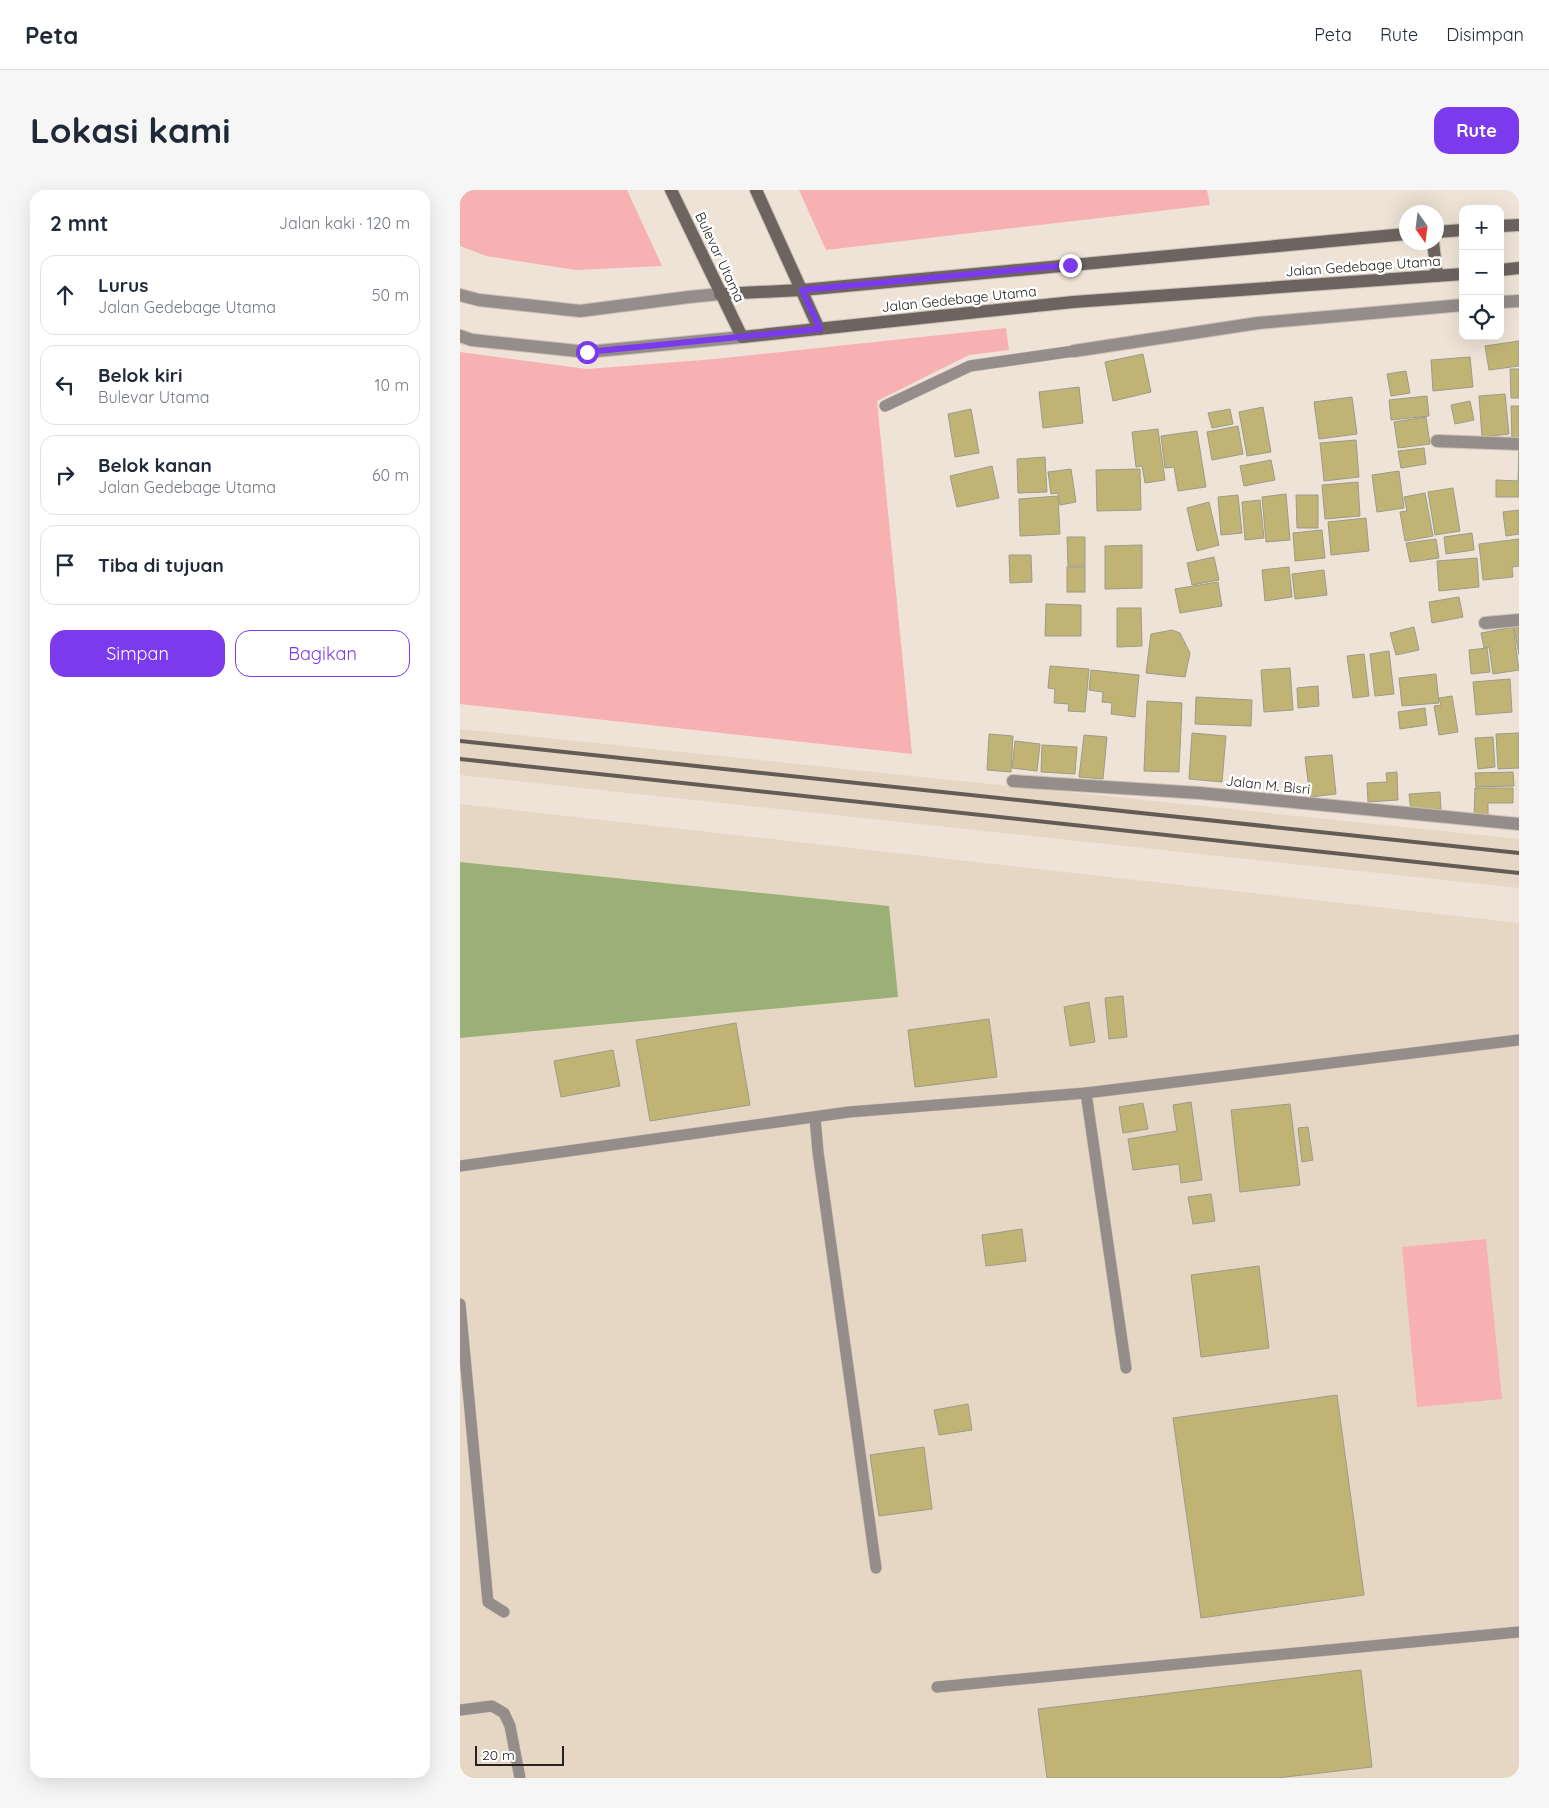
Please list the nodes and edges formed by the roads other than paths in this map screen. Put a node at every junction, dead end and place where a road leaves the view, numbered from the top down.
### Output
1 (671, 190) edge
2 (756, 190) edge
3 (1519, 225) edge
4 (1504, 226) edge
5 (1459, 230) edge
6 (1444, 231) edge
7 (1399, 235) edge
8 (1434, 250) edge
9 (1519, 268) edge
10 (1504, 270) edge
11 (1459, 274) edge
12 (1437, 276) junction
13 (802, 290) junction
14 (460, 294) edge
15 (720, 294) junction
16 (1519, 301) edge
17 (1504, 302) edge
18 (1459, 306) edge
19 (820, 329) junction
20 (460, 336) edge
21 (742, 337) junction
22 (1074, 351) joint
23 (885, 406) dead end
24 (1437, 441) dead end
25 (1519, 444) edge
26 (1519, 620) edge
27 (1484, 623) dead end
28 (1013, 781) dead end
29 (1519, 824) edge
30 (1519, 1040) edge
31 (1086, 1093) junction
32 (815, 1118) junction
33 (460, 1166) edge
34 (460, 1304) edge
35 (462, 1340) edge
36 (1126, 1368) dead end
37 (876, 1568) dead end
38 (504, 1612) dead end
39 (1519, 1632) edge
40 (936, 1687) dead end
41 (460, 1710) edge
42 (520, 1778) edge

1 - 15 main road, Bulevar Utama
2 - 13 main road
3 - 4 main road
5 - 6 main road
7 - 13 main road, Jalan Gedebage Utama
8 - 12 main road
9 - 10 main road
11 - 12 main road, Jalan Gedebage Utama
12 - 19 main road, Jalan Gedebage Utama
13 - 15 main road, Jalan Gedebage Utama
13 - 19 main road
14 - 15 street, Jalan Gedebage Utama
15 - 21 main road, Bulevar Utama
16 - 17 street
18 - 22 street
19 - 21 main road, Jalan Gedebage Utama
20 - 21 street, Jalan Gedebage Utama
22 - 23 lane
24 - 25 street
26 - 27 street
28 - 29 street, Jalan M. Bisri
30 - 31 lane
31 - 32 lane
31 - 36 lane
32 - 33 lane
32 - 37 lane
34 - 35 lane
35 - 38 lane
39 - 40 lane
41 - 42 lane

